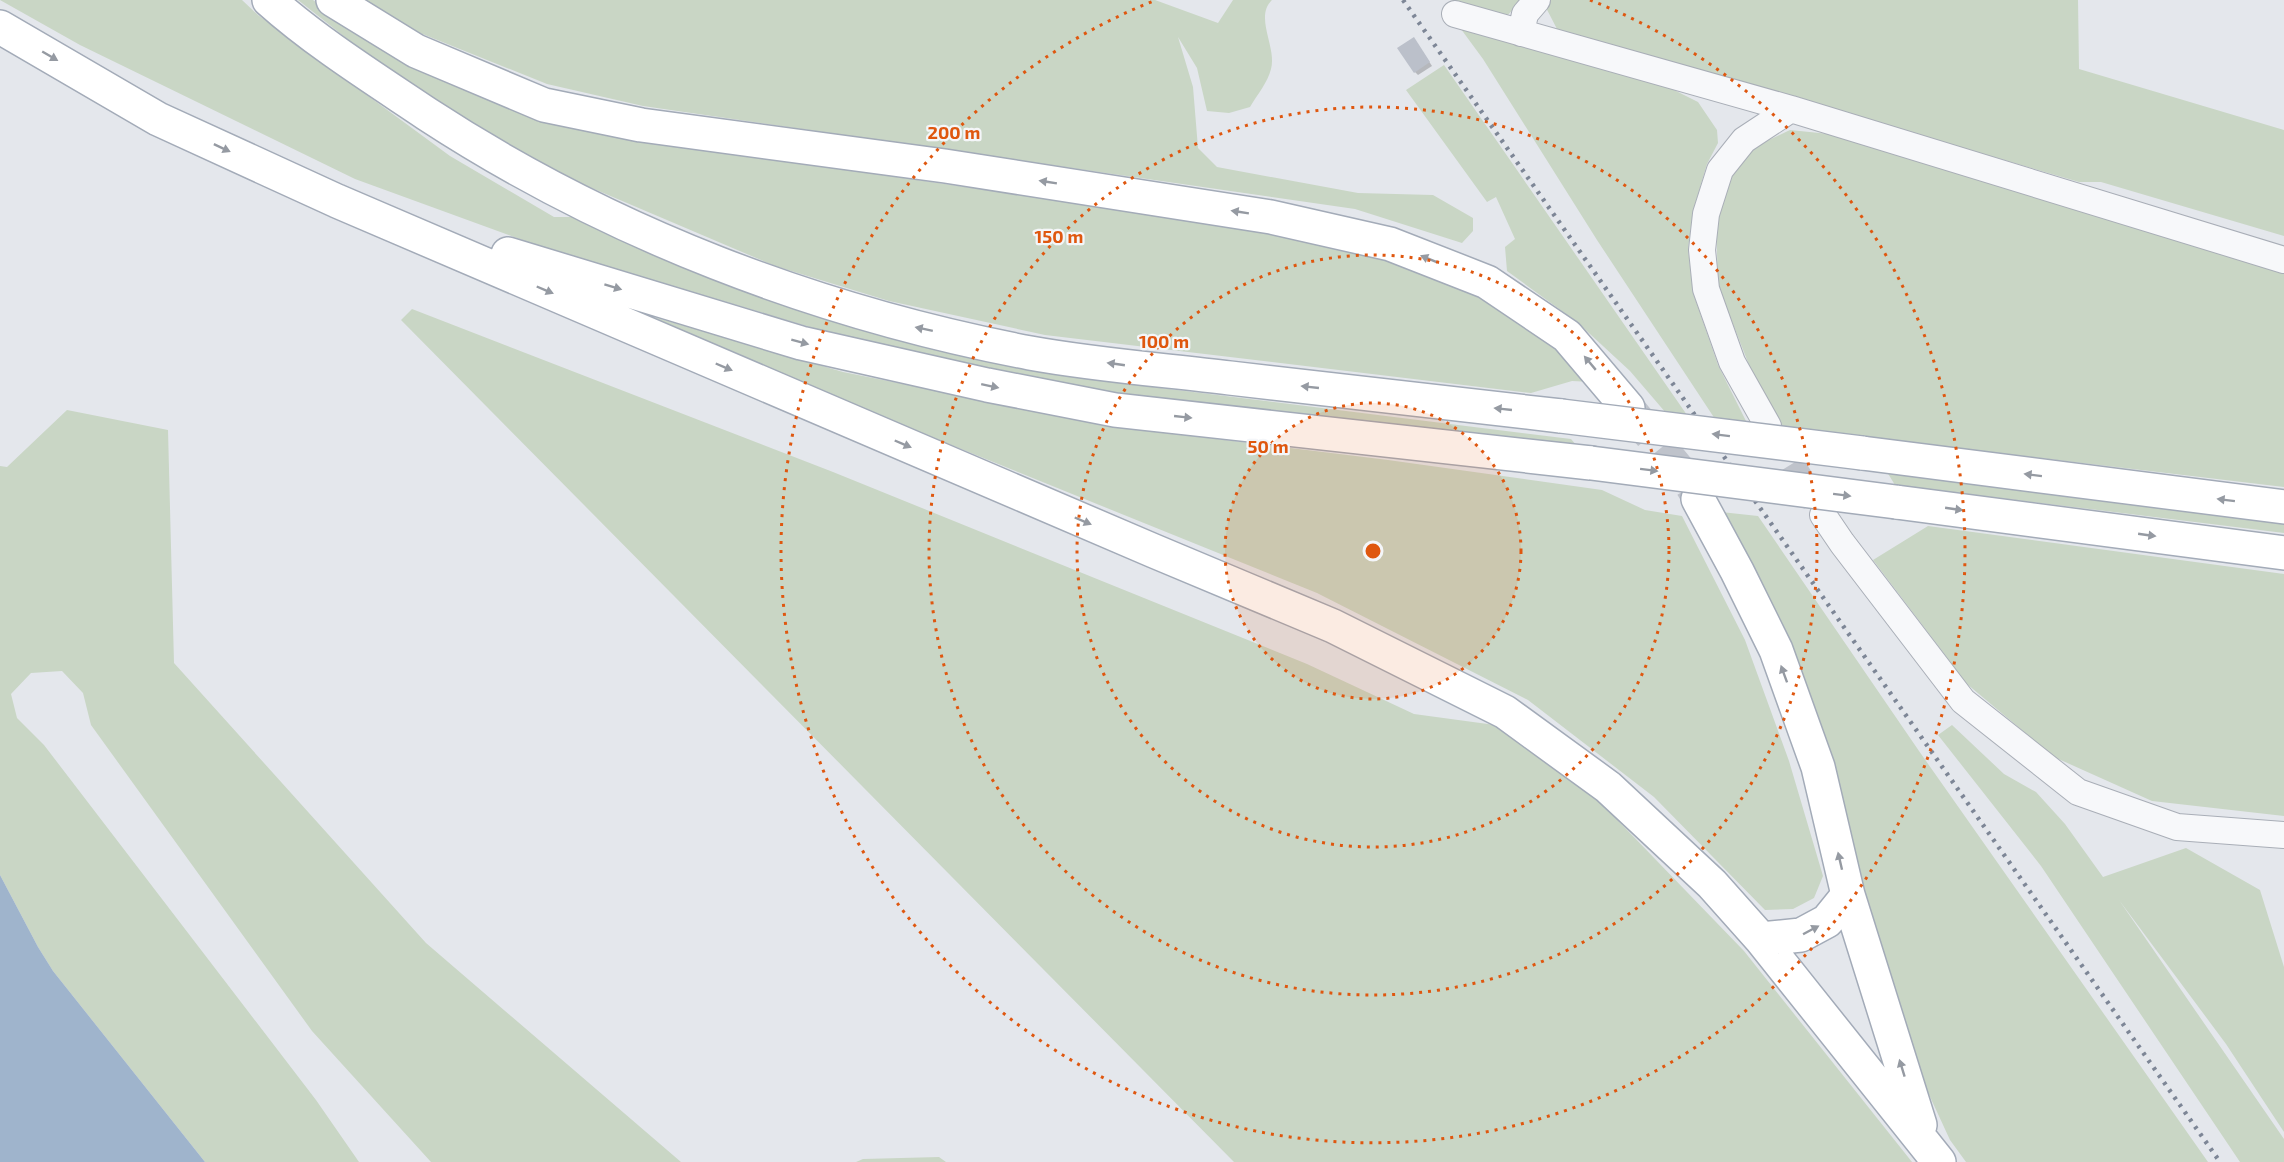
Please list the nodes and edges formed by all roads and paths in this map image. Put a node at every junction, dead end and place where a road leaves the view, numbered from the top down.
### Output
1 (269, 0) edge
2 (333, 0) edge
3 (1537, 0) edge
4 (1455, 14) dead end
5 (0, 27) edge
6 (1521, 33) junction
7 (1791, 109) junction
8 (337, 201) junction
9 (2284, 260) edge
10 (1628, 408) tunnel mouth
11 (1768, 426) tunnel mouth
12 (1698, 499) tunnel mouth
13 (2284, 507) edge
14 (1823, 515) tunnel mouth
15 (2284, 553) edge
16 (2284, 835) edge
17 (1848, 895) junction
18 (1761, 939) junction
19 (1932, 1153) edge

13 -> 1 main road, bridge
10 -> 2 main road
3 - 6 street
4 - 6 street
5 -> 8 main road
6 - 7 street
7 - 9 street
7 - 11 street
8 -> 15 main road, bridge
8 -> 18 main road
17 -> 12 main road
14 - 16 street
18 -> 17 main road
19 -> 17 main road
18 - 19 main road

